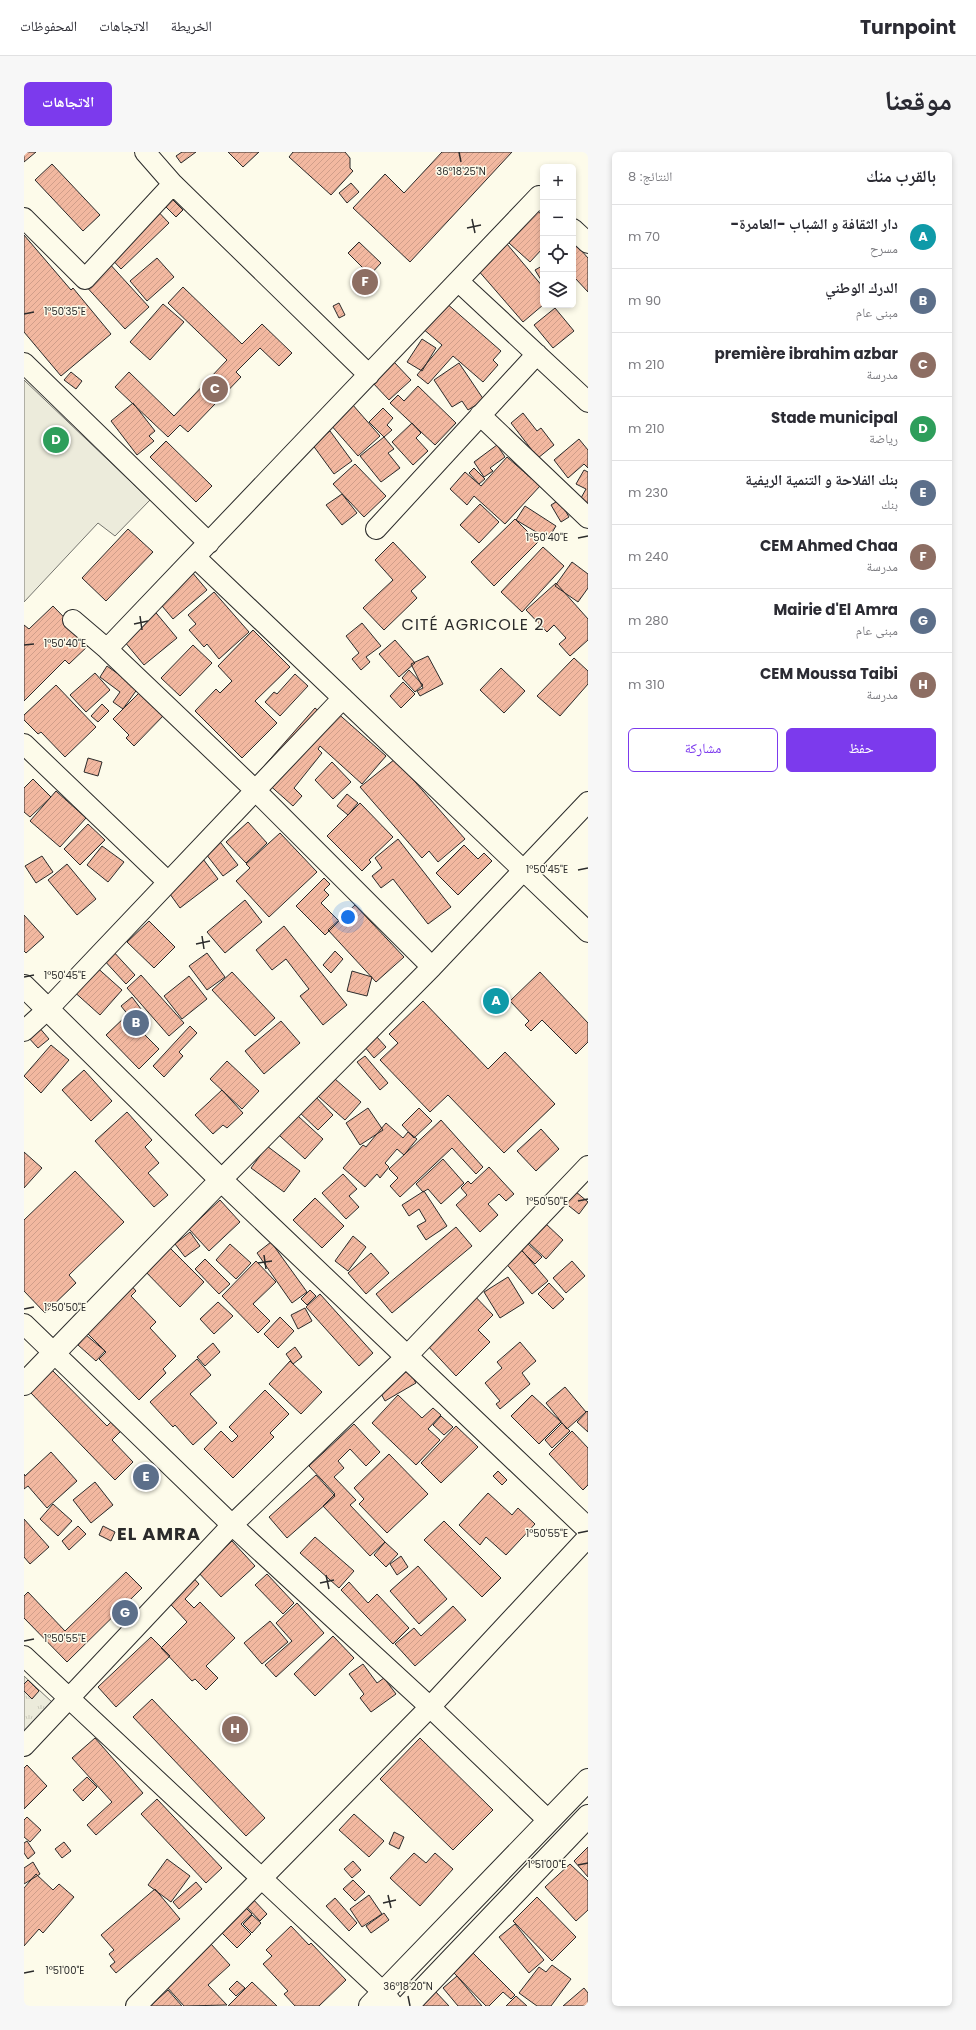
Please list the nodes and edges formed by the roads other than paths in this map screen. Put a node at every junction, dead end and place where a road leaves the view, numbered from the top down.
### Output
1 (144, 152) edge
2 (173, 184) junction
3 (542, 200) edge
4 (24, 218) edge
5 (576, 232) edge
6 (588, 243) edge
7 (458, 281) junction
8 (537, 354) junction
9 (24, 363) edge
10 (369, 375) junction
11 (588, 402) edge
12 (480, 415) junction
13 (588, 518) edge
14 (376, 528) dead end
15 (209, 543) junction
16 (195, 557) junction
17 (73, 620) dead end
18 (108, 649) junction
19 (343, 698) junction
20 (24, 744) edge
21 (255, 790) junction
22 (588, 802) edge
23 (524, 870) junction
24 (168, 882) junction
25 (588, 932) edge
26 (432, 967) junction
27 (24, 986) edge
28 (48, 1009) junction
29 (24, 1031) edge
30 (588, 1166) edge
31 (222, 1180) junction
32 (24, 1324) edge
33 (54, 1352) junction
34 (408, 1356) junction
35 (24, 1384) edge
36 (232, 1525) junction
37 (588, 1529) edge
38 (588, 1537) edge
39 (24, 1656) edge
40 (69, 1698) junction
41 (430, 1707) junction
42 (24, 1746) edge
43 (588, 1780) edge
44 (572, 1797) junction
45 (588, 1812) edge
46 (588, 1816) edge
47 (549, 1821) junction
48 (264, 1878) junction
49 (383, 2001) edge
50 (136, 2006) edge
51 (407, 2006) edge

1 - 2 street
2 - 4 street
2 - 10 street
3 - 7 street
5 - 6 street
7 - 8 street
7 - 10 street
8 - 11 street
8 - 12 street
9 - 15 street
10 - 15 street
12 - 13 street
12 - 14 street
15 - 16 street
16 - 18 street
16 - 19 street
17 - 18 street
18 - 21 street
19 - 21 street
19 - 23 street
20 - 24 street
21 - 24 street
21 - 26 street
22 - 23 street
23 - 25 street
23 - 26 street
24 - 28 street
26 - 31 street
27 - 28 main road
28 - 29 street
28 - 31 main road
30 - 34 street
31 - 33 main road
31 - 34 main road
32 - 33 street
33 - 35 main road
33 - 36 street
34 - 36 street
34 - 37 main road
36 - 40 street
36 - 41 street
38 - 41 street
39 - 40 street
40 - 42 street
40 - 48 street
41 - 47 street
41 - 48 street
43 - 44 main road
44 - 45 street
44 - 47 main road
46 - 51 main road
47 - 49 main road
48 - 49 street
48 - 50 street

